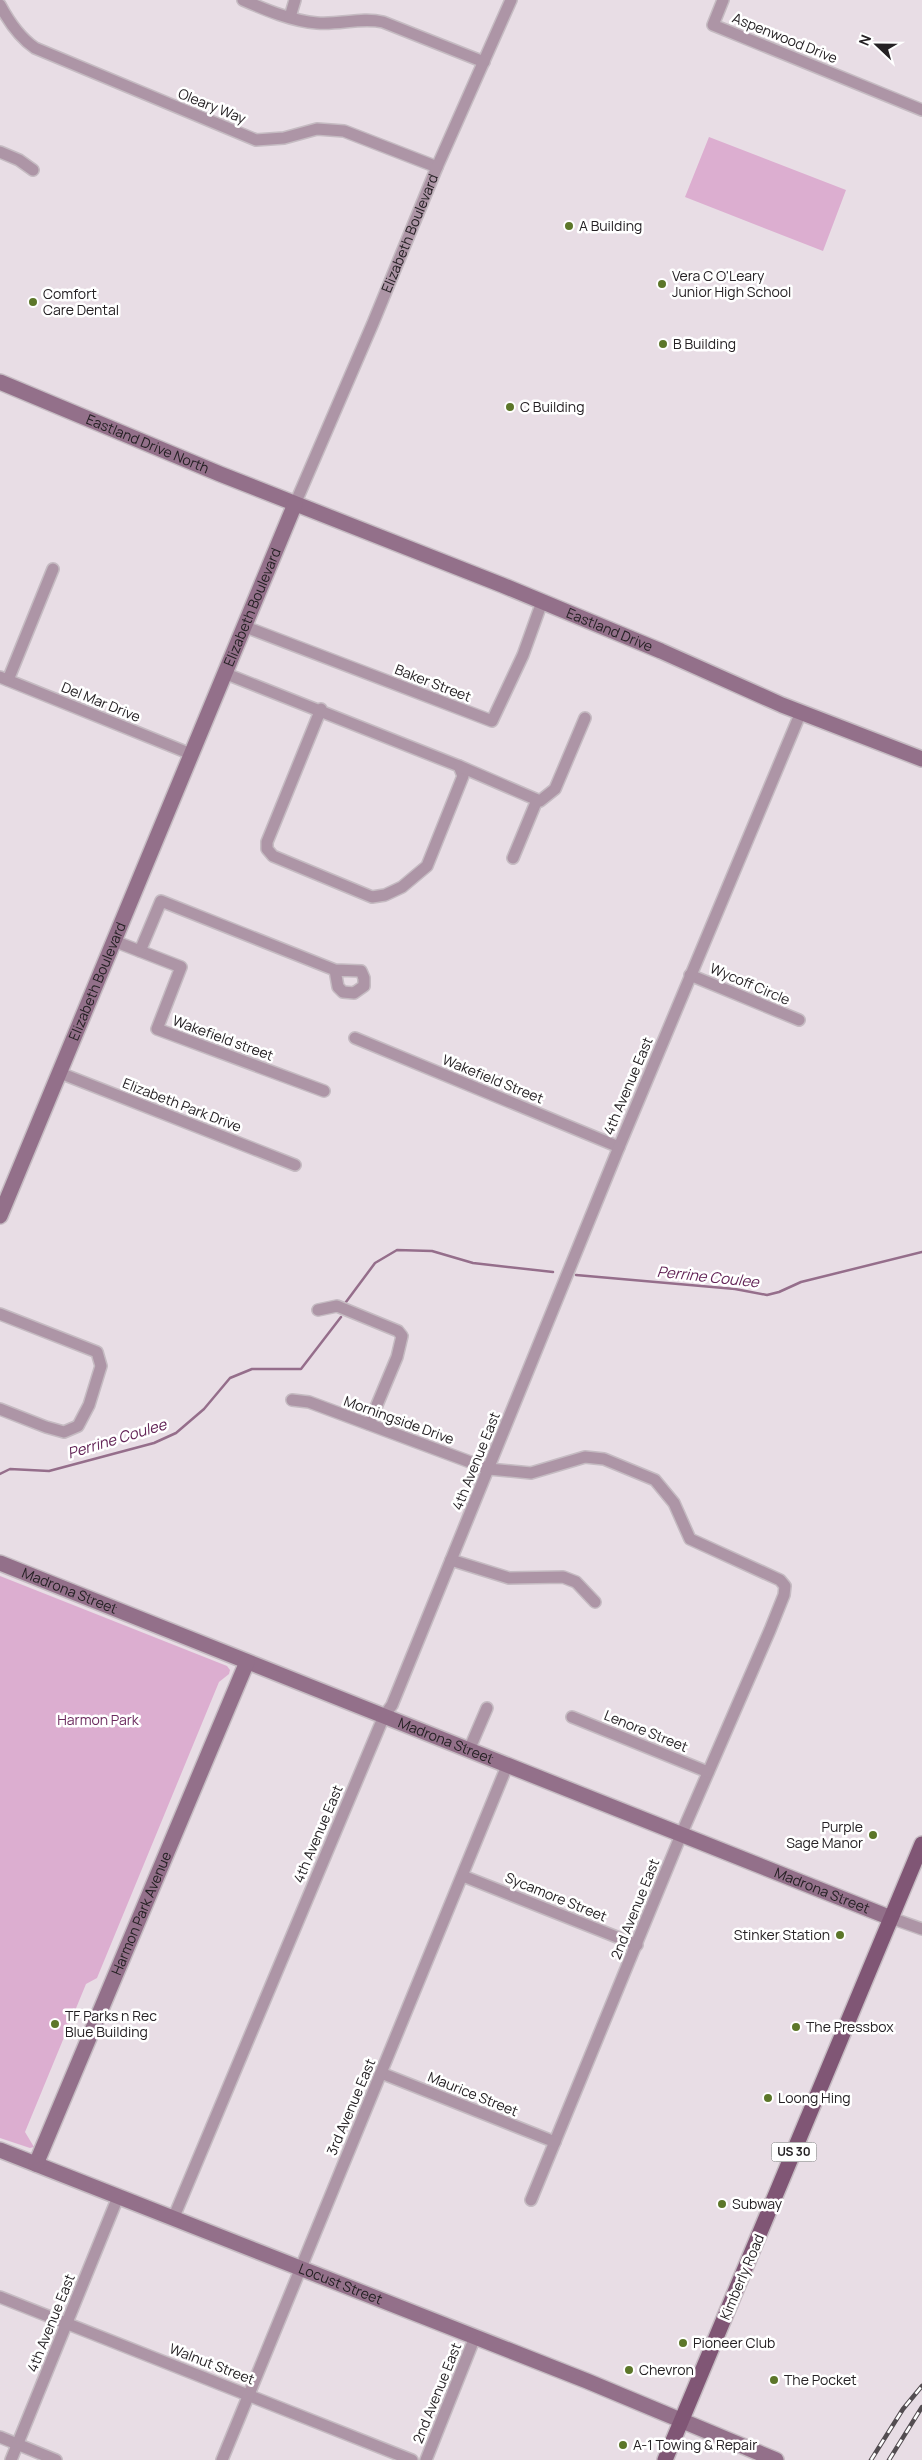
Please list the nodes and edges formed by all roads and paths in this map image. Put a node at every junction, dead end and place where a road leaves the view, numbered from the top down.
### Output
1 (243, 0) edge
2 (295, 0) edge
3 (511, 0) edge
4 (723, 2) edge
5 (0, 5) edge
6 (290, 18) junction
7 (484, 62) junction
8 (922, 110) edge
9 (0, 152) edge
10 (437, 167) junction
11 (33, 170) dead end
12 (0, 382) edge
13 (295, 504) junction
14 (53, 569) dead end
15 (542, 602) junction
16 (243, 626) junction
17 (224, 673) junction
18 (4, 678) edge
19 (321, 710) junction
20 (800, 712) junction
21 (585, 718) dead end
22 (190, 754) junction
23 (922, 759) edge
24 (459, 766) junction
25 (537, 800) junction
26 (513, 858) dead end
27 (114, 941) junction
28 (140, 951) junction
29 (335, 970) dead end
30 (690, 975) junction
31 (799, 1020) dead end
32 (355, 1038) dead end
33 (60, 1073) junction
34 (324, 1091) dead end
35 (618, 1147) junction
36 (295, 1165) dead end
37 (0, 1216) edge
38 (318, 1310) dead end
39 (0, 1314) edge
40 (292, 1400) dead end
41 (0, 1409) edge
42 (368, 1424) junction
43 (489, 1469) junction
44 (451, 1560) junction
45 (0, 1564) edge
46 (595, 1602) dead end
47 (770, 1630) joint
48 (247, 1662) junction
49 (487, 1708) dead end
50 (384, 1716) junction
51 (572, 1717) dead end
52 (469, 1750) junction
53 (507, 1766) junction
54 (708, 1772) junction
55 (681, 1836) junction
56 (922, 1844) edge
57 (463, 1876) junction
58 (891, 1918) junction
59 (922, 1929) edge
60 (637, 1945) junction
61 (381, 2073) junction
62 (555, 2142) junction
63 (0, 2150) edge
64 (36, 2164) junction
65 (118, 2197) junction
66 (531, 2200) dead end
67 (173, 2219) junction
68 (300, 2269) junction
69 (0, 2297) edge
70 (67, 2324) junction
71 (475, 2337) junction
72 (248, 2395) junction
73 (682, 2421) junction
74 (0, 2436) edge
75 (18, 2444) junction
76 (11, 2460) edge
77 (56, 2460) edge
78 (222, 2460) edge
79 (412, 2460) edge
80 (426, 2460) edge
81 (665, 2460) edge
82 (776, 2460) edge

1 - 6 street
2 - 6 street
3 - 7 street, Elizabeth Boulevard
4 - 8 street, Aspenwood Drive
5 - 10 street, Oleary Way
6 - 7 street
7 - 10 street, Elizabeth Boulevard
9 - 11 street
10 - 13 street, Elizabeth Boulevard
12 - 13 street, Eastland Drive North
13 - 15 street, Eastland Drive
13 - 16 street, Elizabeth Boulevard
14 - 18 street
15 - 16 street, Baker Street
15 - 20 street, Eastland Drive
16 - 17 street, Elizabeth Boulevard
17 - 19 street
17 - 22 street, Elizabeth Boulevard
18 - 22 street, Del Mar Drive
19 - 24 street
19 - 24 street
20 - 23 street, Eastland Drive
20 - 30 street, 4th Avenue East
21 - 25 street
22 - 27 street, Elizabeth Boulevard
24 - 25 street
25 - 26 street
27 - 28 street, Wakefield street
27 - 33 street, Elizabeth Boulevard
28 - 29 street
28 - 34 street, Wakefield street
30 - 31 street, Wycoff Circle
30 - 35 street, 4th Avenue East
32 - 35 street, Wakefield Street
33 - 36 street, Elizabeth Park Drive
33 - 37 street, Elizabeth Boulevard
35 - 43 street, 4th Avenue East
38 - 42 street
39 - 41 street
40 - 42 street, Morningside Drive
42 - 43 street, Morningside Drive
43 - 44 street, 4th Avenue East
43 - 47 street, Morningside Drive
44 - 46 street
44 - 50 street, 4th Avenue East
45 - 48 street, Madrona Street
47 - 54 street, 2nd Avenue East
48 - 50 street, Madrona Street
48 - 64 street, Harmon Park Avenue
49 - 52 street
50 - 52 street, Madrona Street
50 - 67 street, 4th Avenue East
51 - 54 street, Lenore Street
52 - 53 street, Madrona Street
53 - 55 street, Madrona Street
53 - 57 street, 3rd Avenue East
54 - 55 street, 2nd Avenue East
55 - 58 street, Madrona Street
55 - 60 street, 2nd Avenue East
56 - 58 main road, Kimberly Road / US 30
57 - 60 street, Sycamore Street
57 - 61 street, 3rd Avenue East
58 - 59 street
58 - 73 main road, Kimberly Road / US 30
60 - 62 street, 2nd Avenue East
61 - 62 street, Maurice Street
61 - 68 street, 3rd Avenue East
62 - 66 street, 2nd Avenue East
63 - 64 street, Locust Street
64 - 65 street, Locust Street
65 - 67 street, Locust Street
65 - 70 street, 4th Avenue East
67 - 68 street, Locust Street
68 - 71 street, Locust Street
68 - 72 street, 3rd Avenue East
69 - 70 street, Walnut Street
70 - 72 street, Walnut Street
70 - 75 street, 4th Avenue East
71 - 73 street, Locust Street
71 - 80 street, 2nd Avenue East
72 - 78 street, 3rd Avenue East
72 - 79 street, Walnut Street
73 - 81 main road, Kimberly Road / US 30
73 - 82 street, Locust Street
74 - 75 street
75 - 76 street, 4th Avenue East
75 - 77 street

